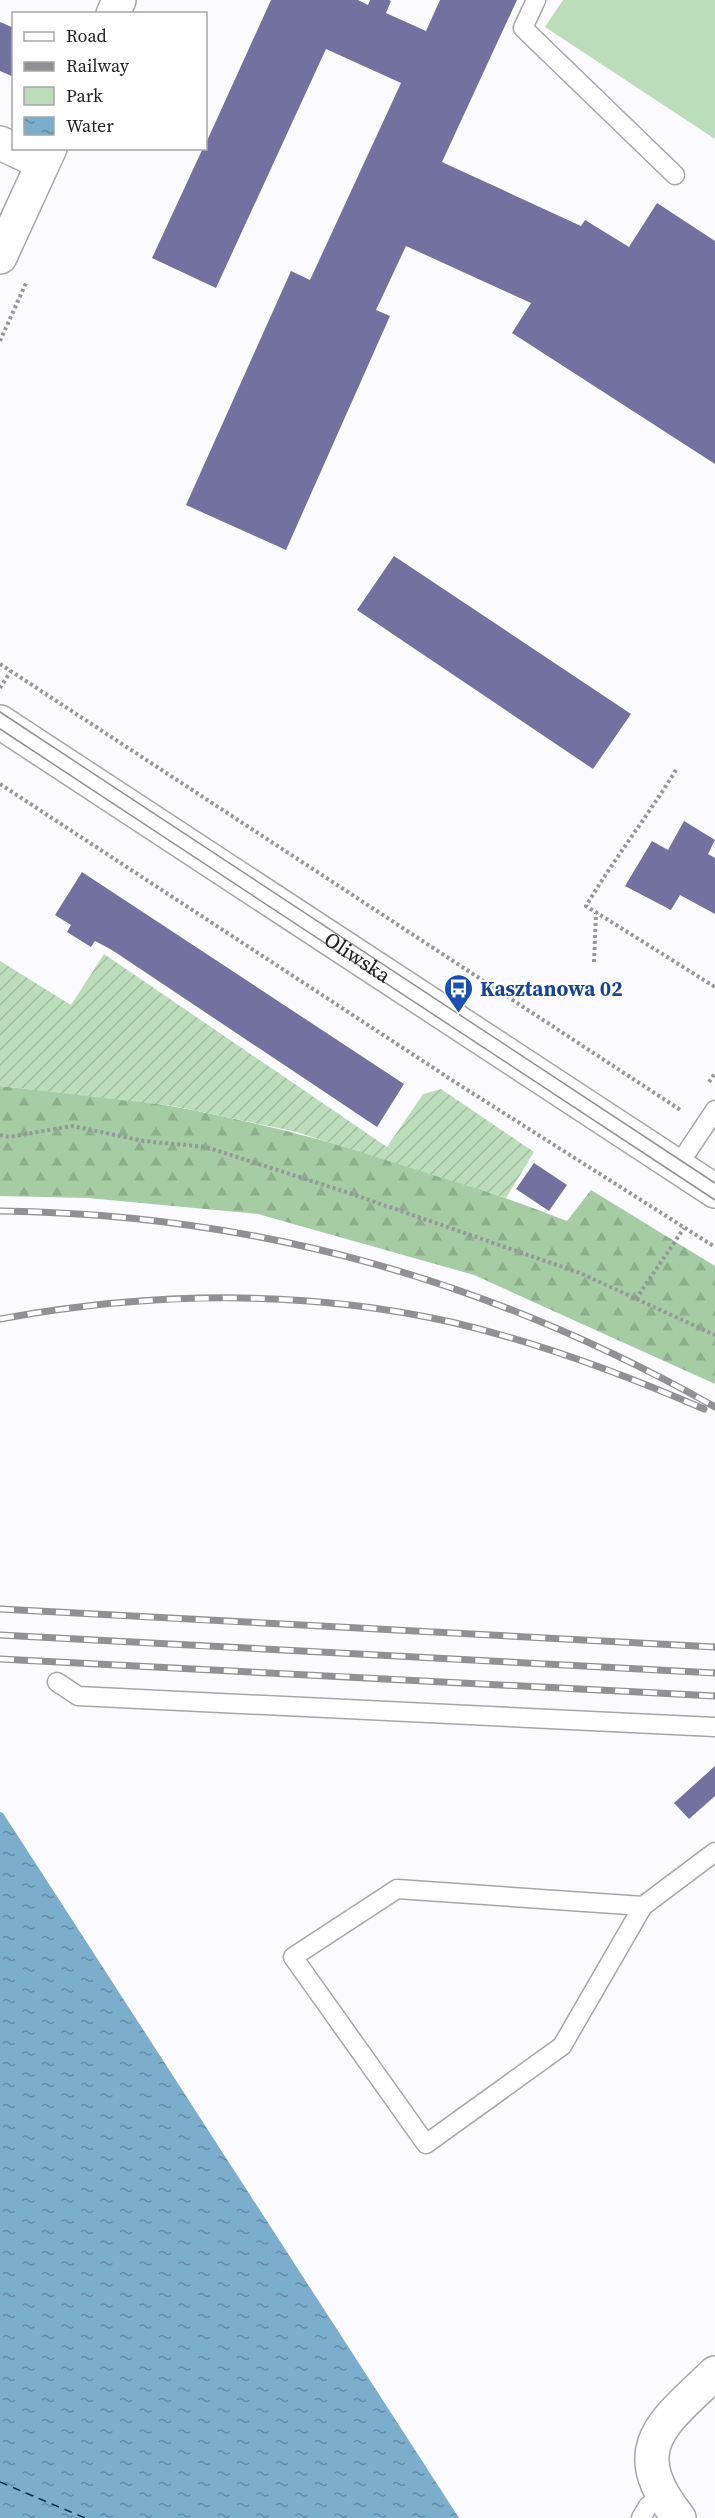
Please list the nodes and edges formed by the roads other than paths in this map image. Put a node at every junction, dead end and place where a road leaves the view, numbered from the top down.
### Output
1 (536, 0) edge
2 (25, 150) edge
3 (46, 156) edge
4 (675, 175) dead end
5 (0, 256) edge
6 (0, 722) edge
7 (715, 1110) edge
8 (677, 1167) junction
9 (715, 1191) edge
10 (57, 1682) dead end
11 (715, 1727) edge
12 (715, 1852) edge
13 (643, 1906) junction
14 (715, 2373) edge
15 (660, 2511) edge

1 - 4 lane
2 - 3 street
3 - 5 street
6 - 8 street, Oliwska
7 - 8 lane
8 - 9 street, Oliwska
10 - 11 lane
12 - 13 lane
13 - 13 lane
14 - 15 street

